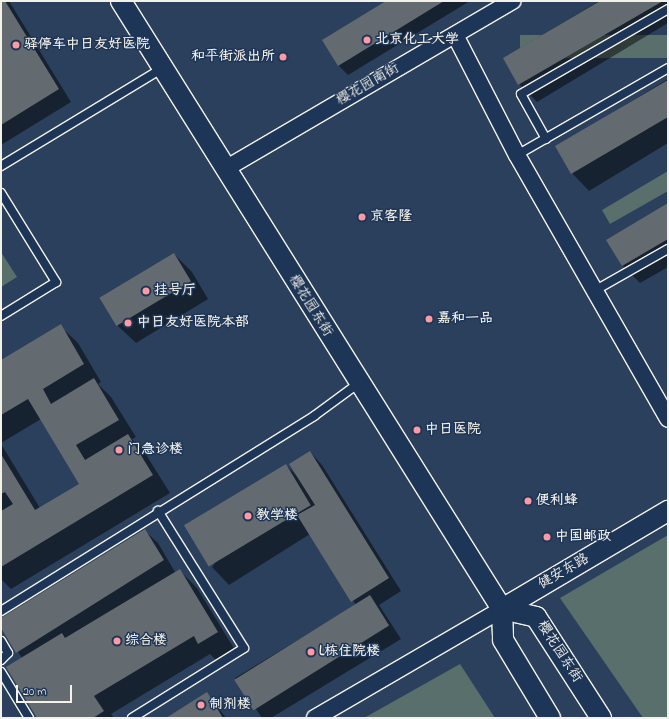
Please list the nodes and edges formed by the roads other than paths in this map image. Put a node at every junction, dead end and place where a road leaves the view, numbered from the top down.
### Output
1 (121, 1) edge
2 (512, 1) edge
3 (668, 9) edge
4 (455, 34) junction
5 (163, 67) junction
6 (668, 68) edge
7 (546, 139) junction
8 (517, 155) junction
9 (1, 166) edge
10 (225, 170) junction
11 (1, 193) edge
12 (668, 249) edge
13 (594, 290) junction
14 (1, 316) edge
15 (359, 383) junction
16 (668, 419) edge
17 (158, 511) junction
18 (668, 511) edge
19 (502, 609) junction
20 (1, 611) edge
21 (1, 641) edge
22 (1, 660) edge
23 (1, 672) edge
24 (29, 718) edge
25 (132, 718) edge
26 (315, 718) edge
27 (550, 718) edge
28 (601, 718) edge

1 - 5 street, 樱花园东街
2 - 4 street, 樱花园南街
3 - 7 lane
4 - 8 street
4 - 10 street, 樱花园南街
5 - 9 lane
5 - 10 street, 樱花园东街
6 - 7 lane
7 - 8 lane
8 - 13 street
10 - 15 street, 樱花园东街
11 - 14 lane
12 - 13 lane
13 - 16 street
15 - 17 lane
15 - 19 street, 樱花园东街
17 - 20 lane
17 - 25 lane
18 - 19 street, 健安东路
19 - 26 street
19 - 27 street
19 - 28 street, 樱花园东街
21 - 22 lane
23 - 24 lane

